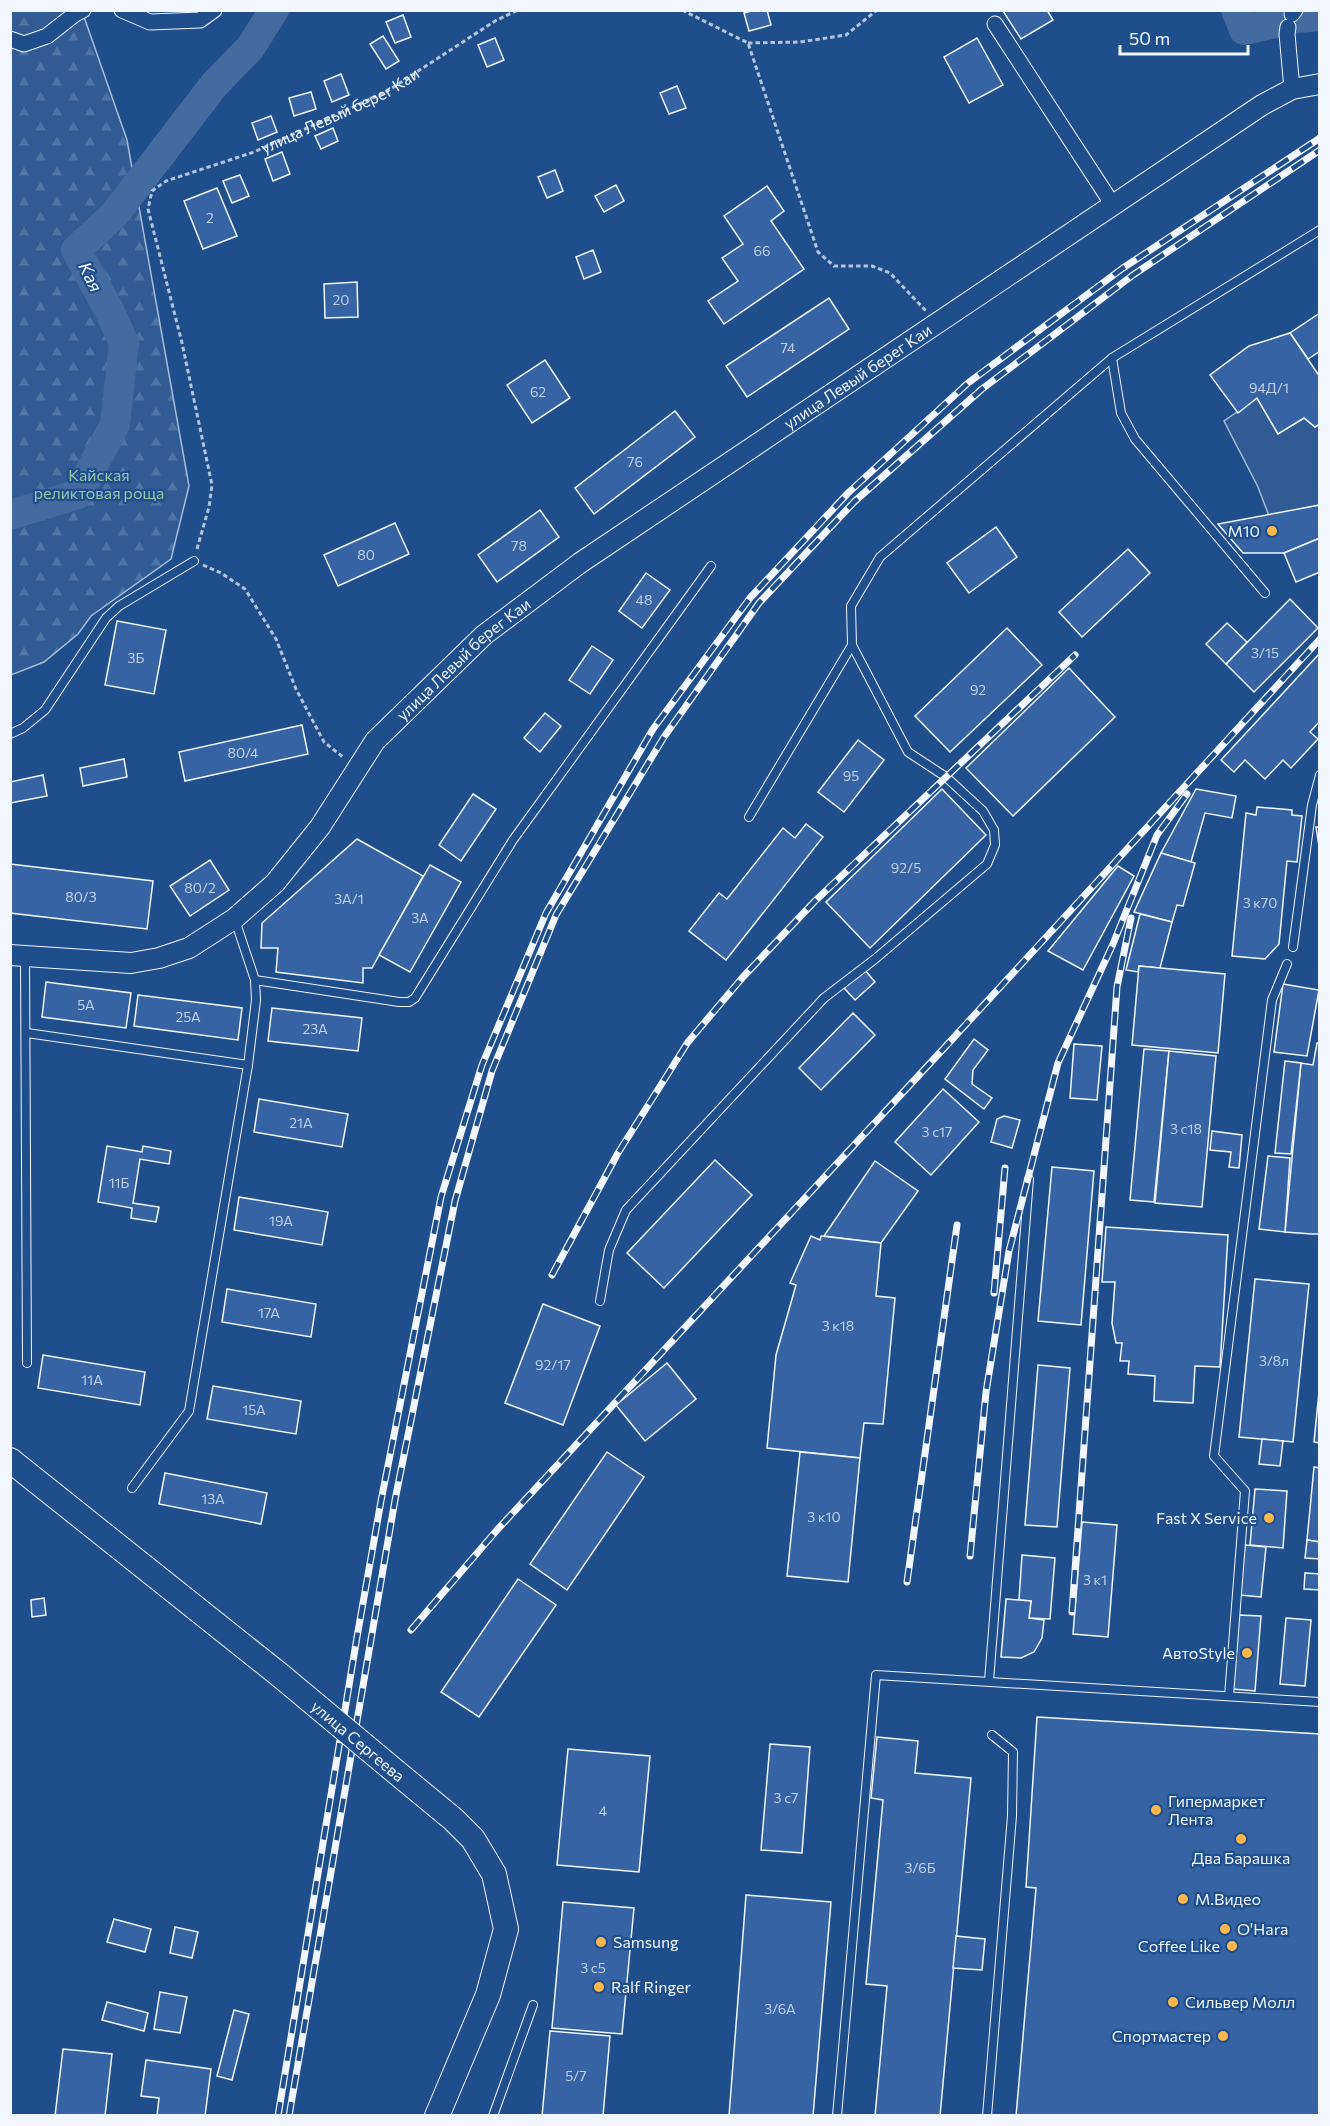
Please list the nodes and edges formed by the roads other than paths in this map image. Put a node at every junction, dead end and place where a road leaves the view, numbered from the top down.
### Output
1 (82, 10) edge
2 (122, 10) edge
3 (214, 10) edge
4 (1291, 21) edge
5 (995, 24) dead end
6 (10, 39) edge
7 (1320, 84) edge
8 (1292, 89) junction
9 (1113, 205) junction
10 (1320, 230) edge
11 (1112, 358) junction
12 (194, 561) road end
13 (711, 566) dead end
14 (1265, 593) dead end
15 (852, 645) junction
16 (10, 734) edge
17 (1320, 775) edge
18 (749, 817) dead end
19 (234, 919) junction
20 (1293, 947) dead end
21 (18, 956) edge
22 (1287, 964) dead end
23 (255, 980) junction
24 (27, 1033) junction
25 (248, 1065) junction
26 (1029, 1179) dead end
27 (600, 1301) dead end
28 (27, 1362) dead end
29 (10, 1460) edge
30 (132, 1488) dead end
31 (989, 1681) junction
32 (1229, 1696) junction
33 (1320, 1702) edge
34 (992, 1735) dead end
35 (533, 2005) dead end
36 (437, 2115) edge
37 (493, 2115) edge
38 (837, 2115) edge
39 (987, 2115) edge

1 - 6 street
2 - 3 street
4 - 8 street
5 - 9 street
7 - 8 street, улица Левый берег Каи
8 - 9 street, улица Левый берег Каи
9 - 19 street, улица Левый берег Каи
10 - 11 lane
11 - 14 lane
11 - 15 lane
12 - 16 lane
13 - 23 lane
15 - 18 lane
15 - 27 lane
17 - 20 lane
19 - 21 street, улица Левый берег Каи
19 - 23 lane
21 - 24 lane
22 - 32 lane
23 - 25 lane
24 - 25 lane
24 - 28 lane
25 - 30 lane
26 - 31 lane
29 - 36 main road, улица Сергеева, bridge
31 - 32 lane
31 - 38 lane
32 - 33 lane
34 - 39 lane
35 - 37 lane

